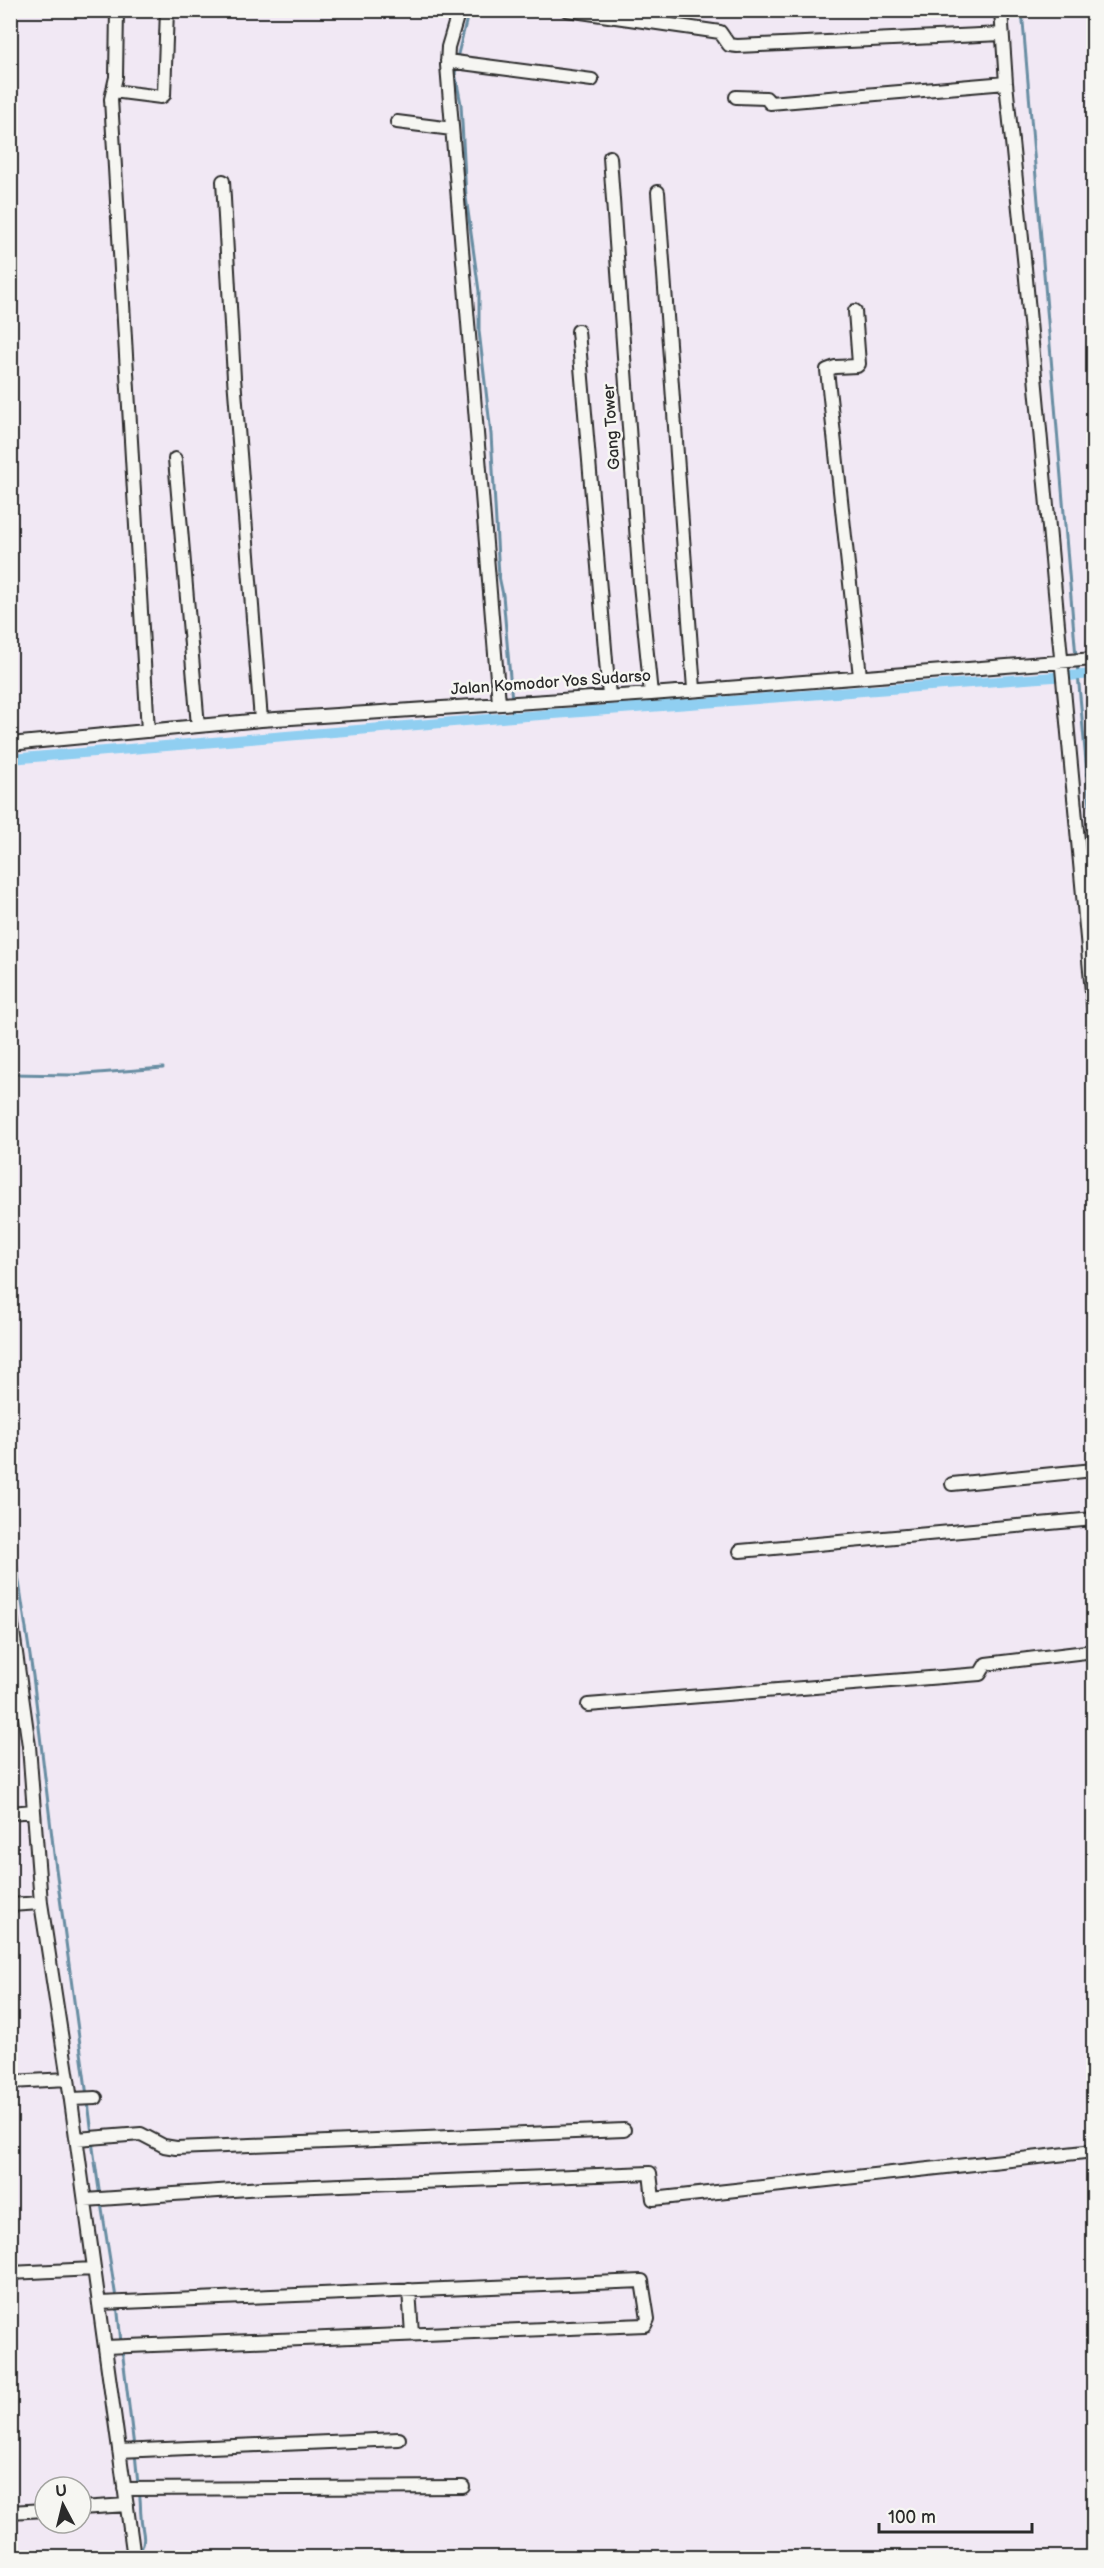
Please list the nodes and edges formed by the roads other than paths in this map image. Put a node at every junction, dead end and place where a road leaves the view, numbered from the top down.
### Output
1 (117, 10) edge
2 (167, 10) edge
3 (459, 10) edge
4 (567, 10) edge
5 (1001, 10) edge
6 (1002, 34) junction
7 (447, 61) junction
8 (592, 80) dead end
9 (1006, 83) junction
10 (113, 91) junction
11 (736, 97) dead end
12 (397, 122) dead end
13 (452, 129) junction
14 (610, 157) dead end
15 (223, 182) dead end
16 (658, 192) dead end
17 (855, 311) dead end
18 (578, 331) dead end
19 (175, 459) dead end
20 (1091, 659) edge
21 (1064, 664) junction
22 (860, 676) junction
23 (694, 688) junction
24 (651, 694) junction
25 (609, 696) junction
26 (502, 702) junction
27 (261, 720) junction
28 (198, 726) junction
29 (148, 730) junction
30 (10, 744) edge
31 (1090, 932) edge
32 (1092, 986) edge
33 (1094, 1014) edge
34 (1094, 1470) edge
35 (952, 1484) dead end
36 (1094, 1519) edge
37 (740, 1551) dead end
38 (10, 1610) edge
39 (1094, 1652) edge
40 (588, 1705) dead end
41 (34, 1811) junction
42 (10, 1813) edge
43 (41, 1903) junction
44 (10, 1905) edge
45 (68, 2079) junction
46 (10, 2082) edge
47 (95, 2098) dead end
48 (76, 2099) junction
49 (624, 2130) dead end
50 (81, 2139) junction
51 (1094, 2151) edge
52 (89, 2199) junction
53 (94, 2269) junction
54 (10, 2273) edge
55 (410, 2290) junction
56 (104, 2302) junction
57 (412, 2334) junction
58 (110, 2347) junction
59 (399, 2439) dead end
60 (122, 2451) junction
61 (463, 2487) dead end
62 (127, 2489) junction
63 (127, 2505) junction
64 (93, 2507) edge
65 (33, 2511) edge
66 (10, 2512) edge
67 (134, 2558) edge

1 - 10 street
2 - 10 street
3 - 7 street
4 - 6 street
5 - 6 street
6 - 9 street
7 - 8 street
7 - 13 street
9 - 11 street
9 - 21 street
10 - 29 street
12 - 13 street
13 - 26 street
14 - 24 street, Gang Tower
15 - 27 street
16 - 23 street
17 - 22 street
18 - 25 street
19 - 28 street
20 - 21 street, Jalan Komodor Yos Sudarso
21 - 22 street, Jalan Komodor Yos Sudarso
21 - 31 street
22 - 23 street, Jalan Komodor Yos Sudarso
23 - 24 street, Jalan Komodor Yos Sudarso
24 - 25 street, Jalan Komodor Yos Sudarso
25 - 26 street, Jalan Komodor Yos Sudarso
26 - 27 street, Jalan Komodor Yos Sudarso
27 - 28 street, Jalan Komodor Yos Sudarso
28 - 29 street, Jalan Komodor Yos Sudarso
29 - 30 street, Jalan Komodor Yos Sudarso
31 - 32 street
32 - 33 street
34 - 35 street
36 - 37 street
38 - 41 street
39 - 40 street
41 - 42 street
41 - 43 street
43 - 44 street
43 - 45 street
45 - 46 street
45 - 48 street
47 - 48 street
48 - 50 street
49 - 50 street
50 - 52 street
51 - 52 street
52 - 53 street
53 - 54 street
53 - 56 street
55 - 56 street
55 - 57 street
55 - 57 street
56 - 58 street
57 - 58 street
58 - 60 street
59 - 60 street
60 - 62 street
61 - 62 street
62 - 63 street
63 - 64 street
63 - 67 street
65 - 66 street

